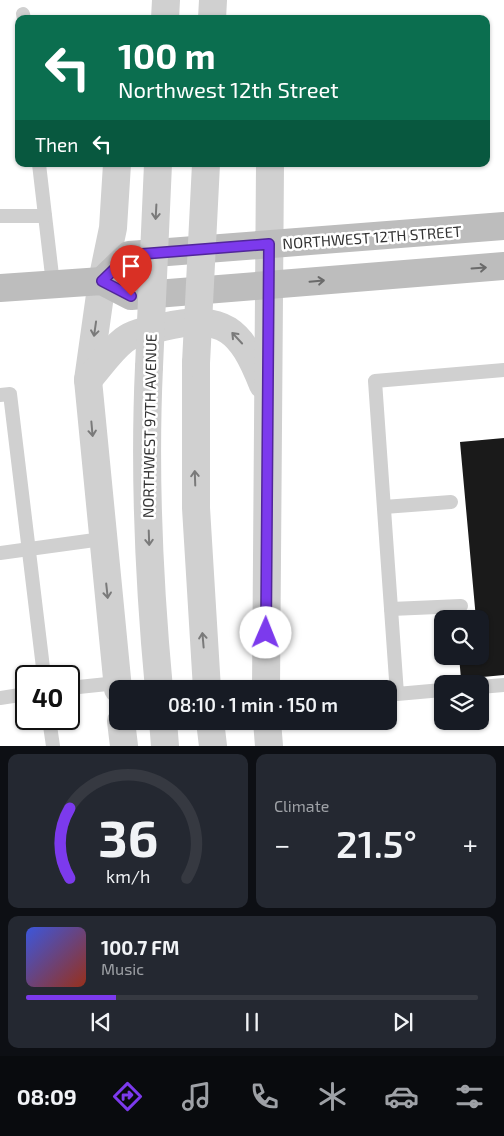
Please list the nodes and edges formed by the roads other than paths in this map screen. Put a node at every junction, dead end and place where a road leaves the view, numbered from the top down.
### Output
1 (166, 0) edge
2 (213, 0) edge
3 (165, 15) edge
4 (212, 15) edge
5 (40, 167) edge
6 (117, 167) edge
7 (158, 167) edge
8 (206, 167) edge
9 (270, 167) edge
10 (0, 216) edge
11 (45, 216) junction
12 (504, 226) edge
13 (269, 244) junction
14 (504, 266) edge
15 (102, 281) junction
16 (53, 284) junction
17 (269, 285) junction
18 (0, 288) edge
19 (504, 370) edge
20 (88, 380) junction
21 (0, 395) edge
22 (268, 396) junction
23 (451, 502) dead end
24 (384, 507) junction
25 (102, 539) junction
26 (28, 549) junction
27 (0, 553) edge
28 (461, 606) dead end
29 (391, 610) junction
30 (43, 665) edge
31 (117, 680) edge
32 (159, 680) edge
33 (206, 680) edge
34 (266, 680) edge
35 (504, 685) edge
36 (109, 686) edge
37 (489, 686) edge
38 (80, 688) edge
39 (434, 691) edge
40 (15, 696) edge
41 (0, 698) edge
42 (51, 730) edge
43 (122, 730) edge
44 (164, 730) edge
45 (211, 730) edge
46 (269, 730) edge
47 (53, 746) edge
48 (124, 746) edge
49 (165, 746) edge
50 (213, 746) edge
51 (270, 746) edge

1 - 3 street
2 - 4 street
5 - 11 lane
6 - 15 street
7 -> 32 street, NORTHWEST 97TH AVENUE, bridge
33 -> 8 street, bridge
9 - 13 street
10 - 11 lane
11 - 16 lane
12 - 13 main road, NORTHWEST 12TH STREET
13 - 15 main road, NORTHWEST 12TH STREET
13 - 17 street
17 -> 14 main road
15 - 16 main road
15 - 17 main road
15 -> 20 street
16 - 18 main road
17 - 22 street
19 - 24 lane
22 -> 20 street
20 -> 25 street
21 - 26 lane
22 - 34 street
23 - 24 lane
24 - 29 lane
25 - 26 lane
25 -> 31 street
26 - 27 lane
26 - 30 lane
28 - 29 lane
29 - 39 lane
35 - 37 lane
36 - 38 lane
40 - 41 lane
42 - 47 lane
43 - 48 street
44 - 49 street
45 - 50 street
46 - 51 street

